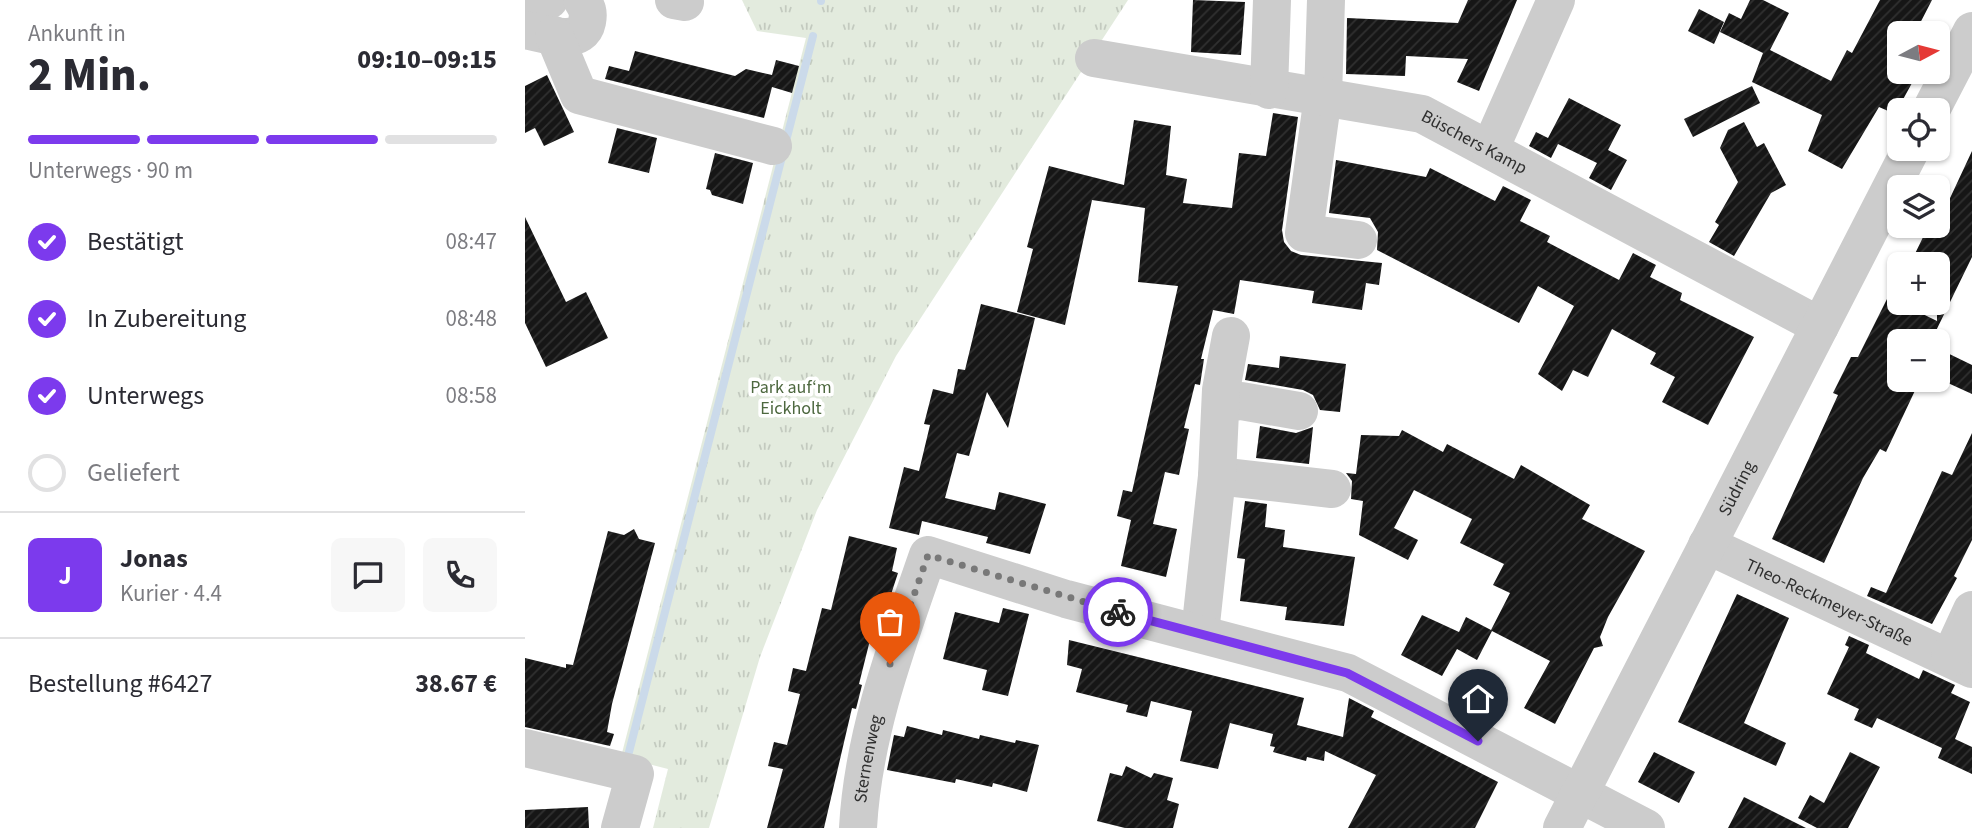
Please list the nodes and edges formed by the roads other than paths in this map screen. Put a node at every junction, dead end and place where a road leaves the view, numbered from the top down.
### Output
1 (582, 0) edge
2 (1272, 0) edge
3 (1326, 0) edge
4 (1556, 0) edge
5 (538, 20) edge
6 (1972, 30) edge
7 (1094, 58) dead end
8 (1269, 90) junction
9 (1323, 96) junction
10 (1937, 98) edge
11 (773, 146) dead end
12 (1490, 149) junction
13 (1905, 161) edge
14 (1358, 240) dead end
15 (1820, 326) junction
16 (1231, 336) dead end
17 (1222, 403) junction
18 (1299, 411) dead end
19 (1217, 476) junction
20 (1332, 489) dead end
21 (1707, 545) junction
22 (1972, 610) edge
23 (1201, 633) junction
24 (1961, 664) edge
25 (525, 748) edge
26 (1579, 794) junction
27 (620, 828) edge
28 (858, 828) edge
29 (1562, 828) edge
30 (1646, 828) edge

1 - 5 street
2 - 8 street
3 - 9 street
4 - 12 street
5 - 11 street
6 - 10 street
7 - 8 street, Büschers Kamp
8 - 9 street, Büschers Kamp
9 - 12 street, Büschers Kamp
9 - 14 street
12 - 15 street, Büschers Kamp
13 - 15 street, Südring
15 - 21 street, Südring
16 - 17 street
17 - 18 street
17 - 19 street
19 - 20 street
19 - 23 street
21 - 24 street, Theo-Reckmeyer-Straße
21 - 26 street, Südring
22 - 24 street, Theo-Reckmeyer-Straße
23 - 26 street, Sternenweg
23 - 28 street, Sternenweg
25 - 27 street
26 - 29 street, Südring
26 - 30 street, Sternenweg

